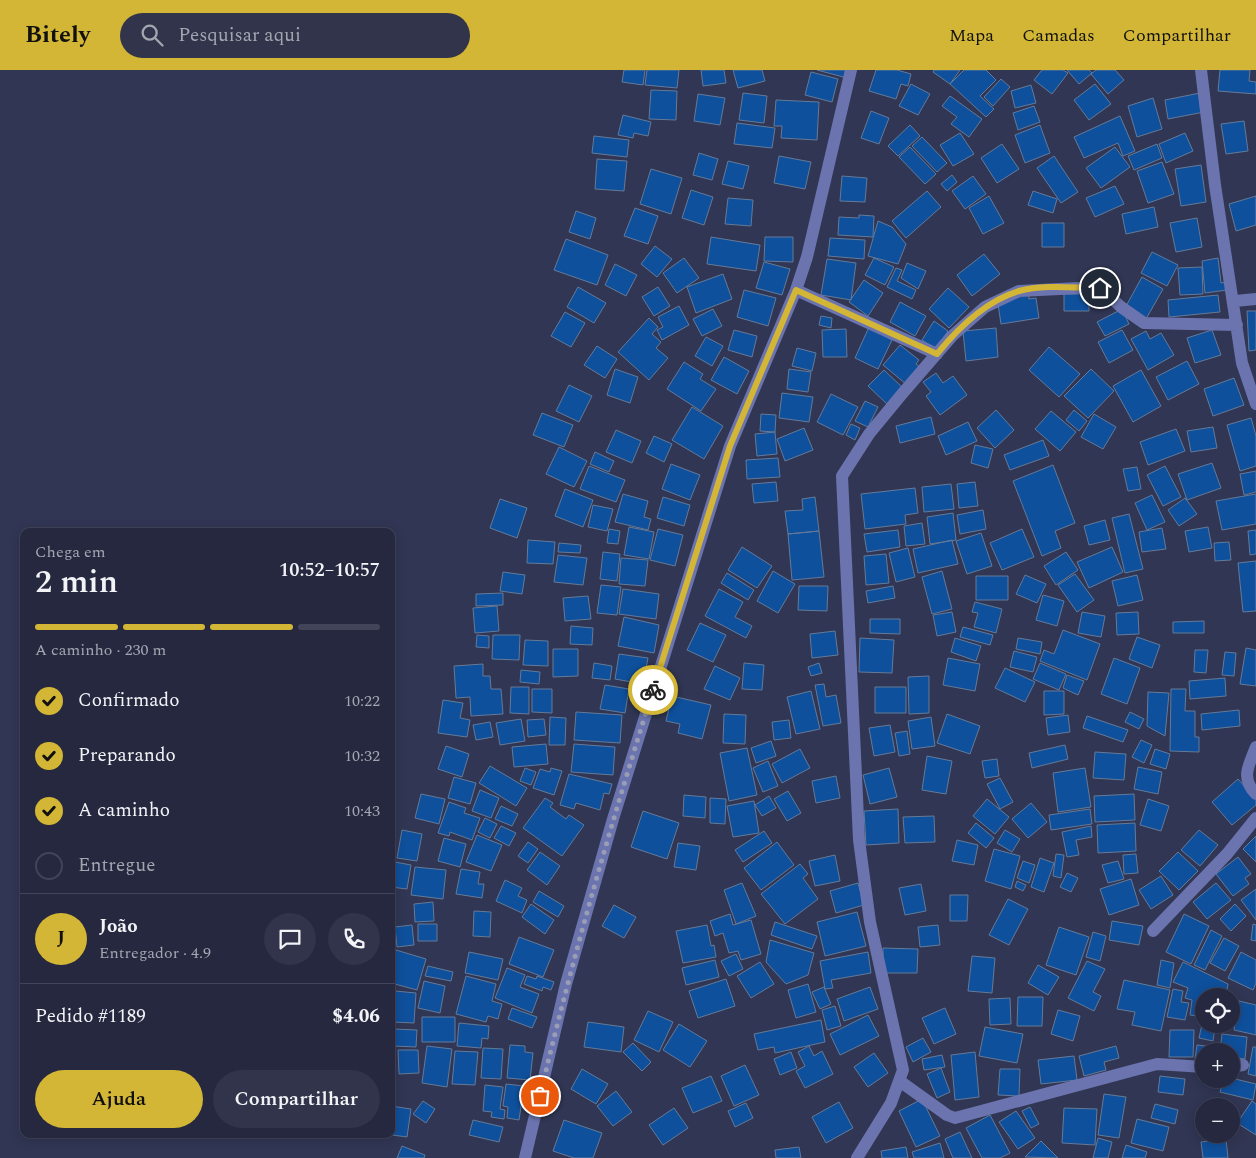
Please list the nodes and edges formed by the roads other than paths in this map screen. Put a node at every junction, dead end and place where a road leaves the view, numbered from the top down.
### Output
1 (851, 70) edge
2 (1201, 70) edge
3 (796, 290) junction
4 (1256, 299) edge
5 (1234, 301) junction
6 (1237, 325) junction
7 (937, 354) junction
8 (1256, 404) edge
9 (1256, 747) edge
10 (1256, 794) edge
11 (1256, 818) edge
12 (1153, 932) dead end
13 (1195, 1066) edge
14 (901, 1082) junction
15 (525, 1158) edge
16 (857, 1158) edge

1 - 3 street
2 - 5 street
3 - 7 street
3 - 15 street
4 - 5 street
5 - 6 street
6 - 7 street
6 - 8 street
7 - 14 street
9 - 10 street
11 - 12 street
13 - 14 street
14 - 16 street

